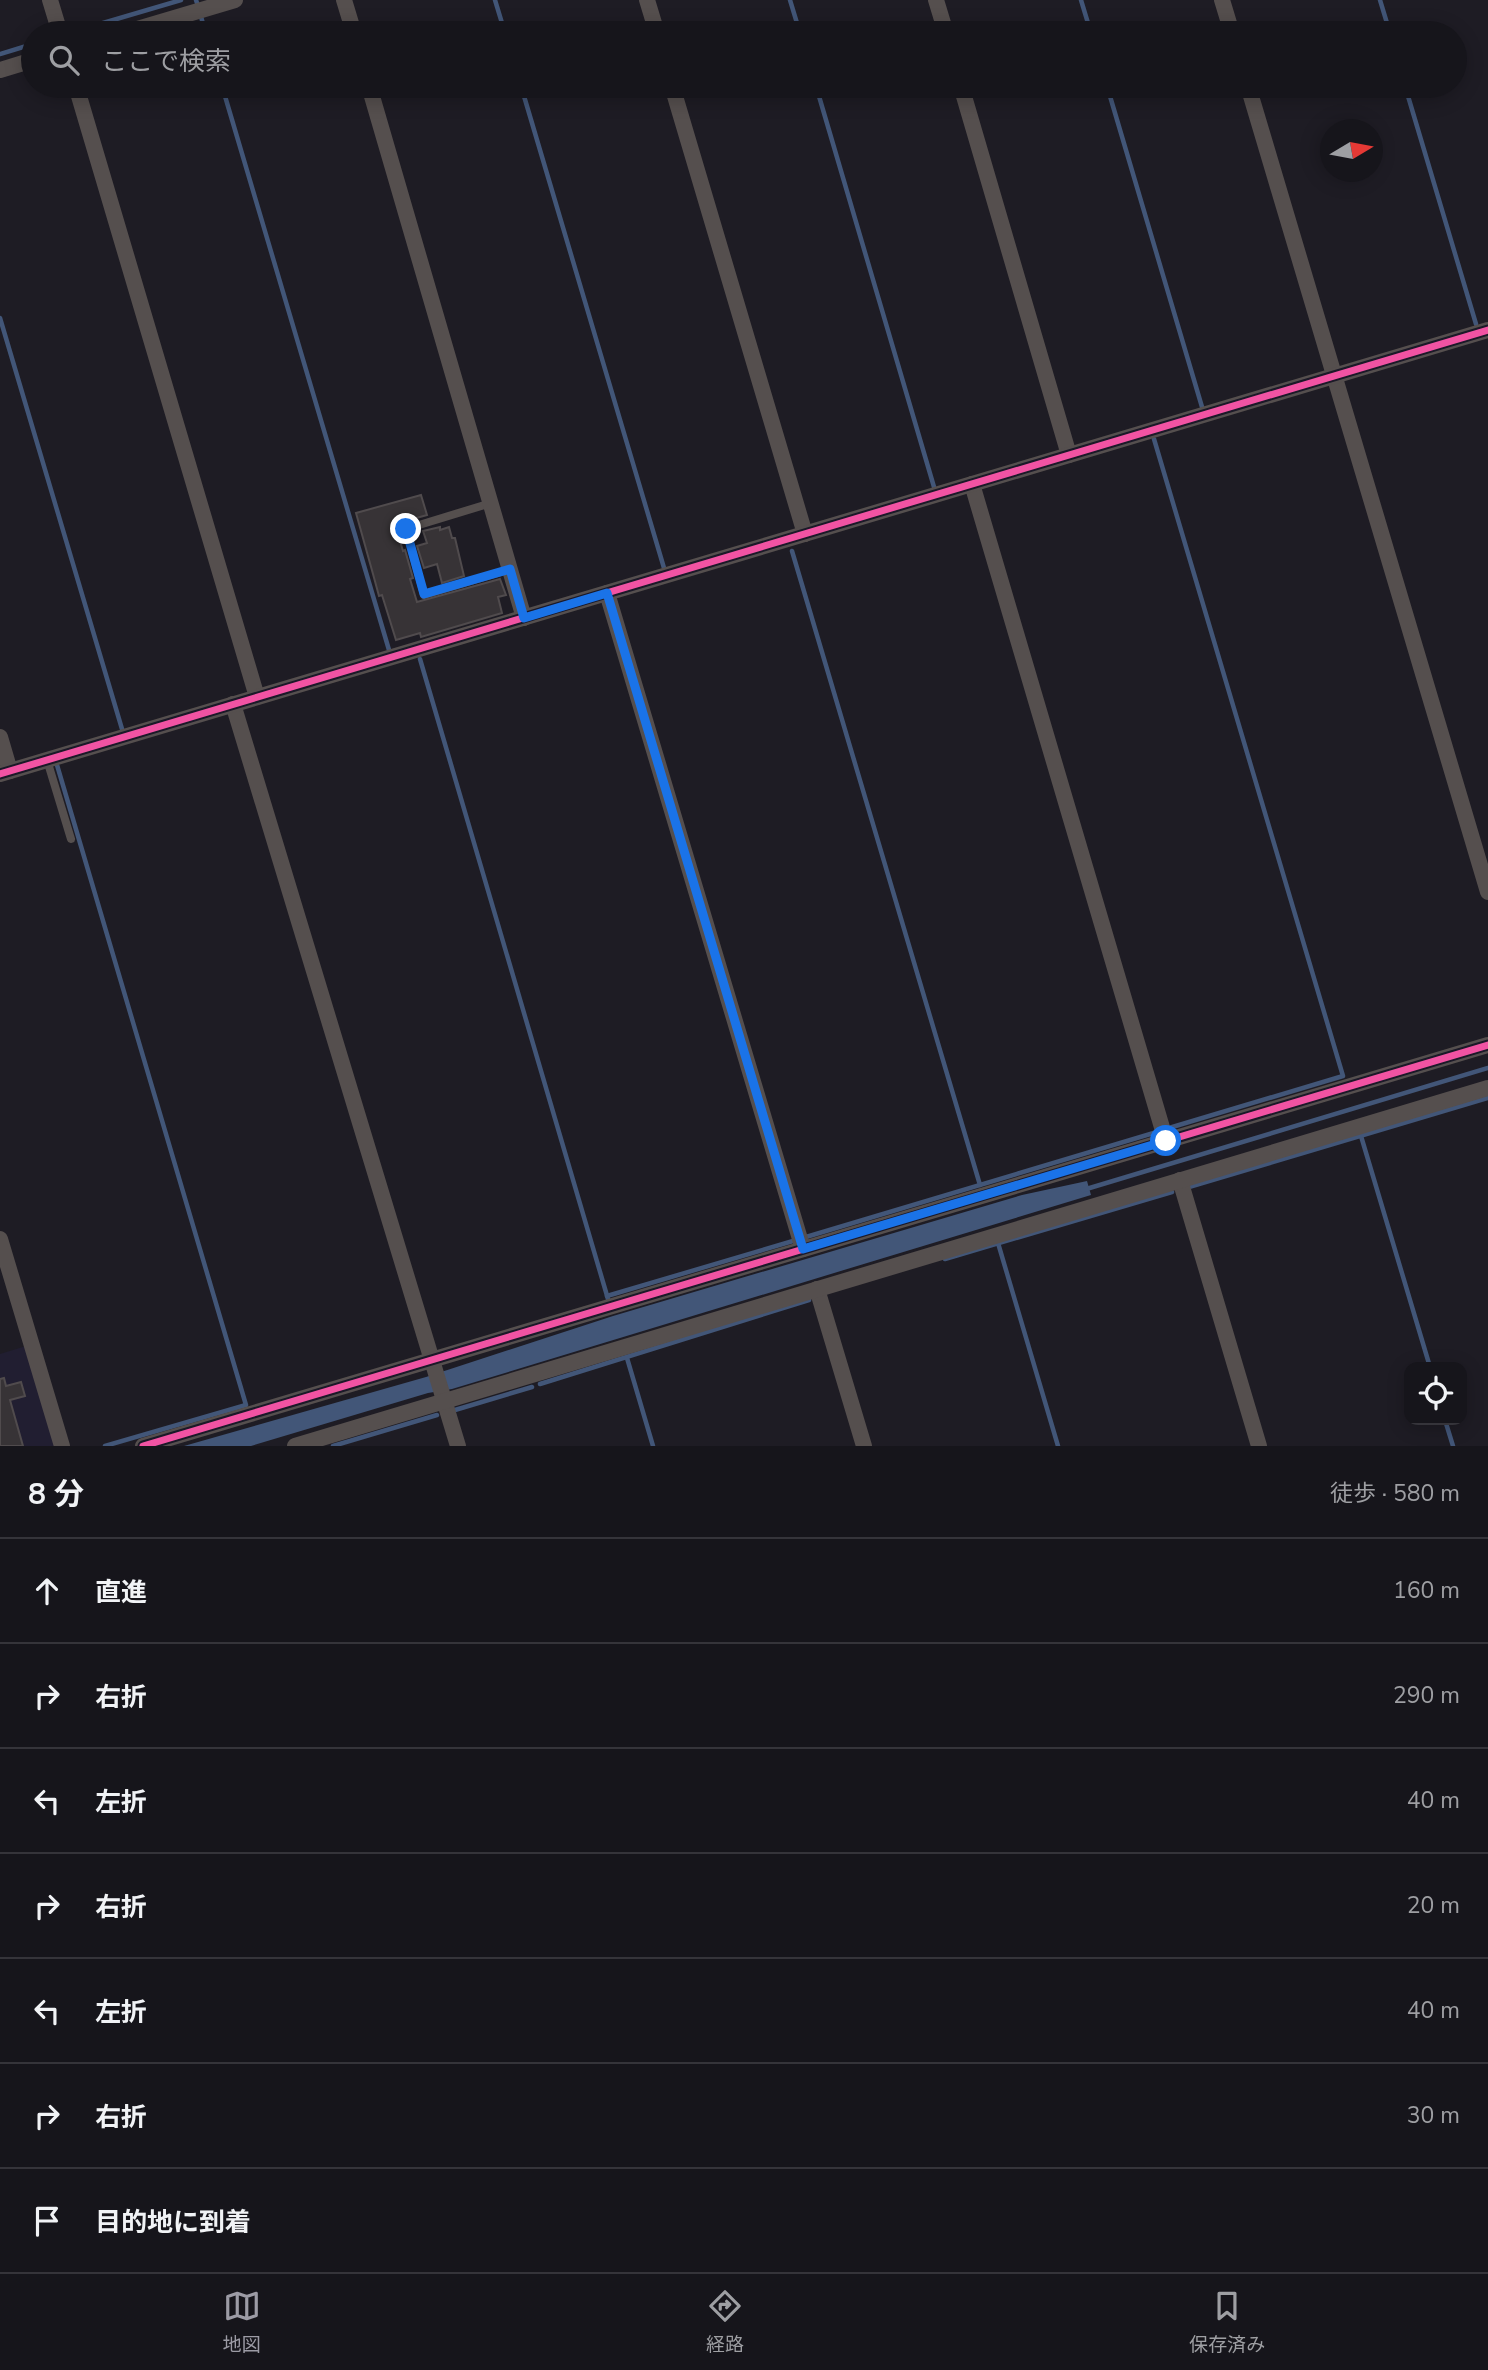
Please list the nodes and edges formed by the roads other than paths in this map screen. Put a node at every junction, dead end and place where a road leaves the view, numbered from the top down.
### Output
1 (50, 0) edge
2 (236, 0) edge
3 (344, 0) edge
4 (647, 0) edge
5 (936, 0) edge
6 (1222, 0) edge
7 (57, 21) edge
8 (165, 21) edge
9 (350, 21) edge
10 (653, 21) edge
11 (942, 21) edge
12 (1228, 21) edge
13 (21, 64) edge
14 (0, 70) edge
15 (80, 98) edge
16 (373, 98) edge
17 (676, 98) edge
18 (965, 98) edge
19 (1252, 98) edge
20 (1488, 330) edge
21 (1333, 376) junction
22 (1069, 455) junction
23 (972, 484) junction
24 (491, 503) junction
25 (805, 534) junction
26 (510, 569) junction
27 (607, 593) junction
28 (524, 618) junction
29 (257, 697) junction
30 (233, 705) junction
31 (0, 737) edge
32 (47, 760) junction
33 (5, 772) edge
34 (71, 839) dead end
35 (1488, 892) edge
36 (1488, 1045) edge
37 (1488, 1088) edge
38 (1166, 1141) junction
39 (1180, 1180) junction
40 (0, 1239) edge
41 (803, 1249) junction
42 (817, 1289) junction
43 (433, 1365) junction
44 (444, 1400) junction
45 (62, 1446) edge
46 (142, 1446) edge
47 (295, 1446) edge
48 (458, 1446) edge
49 (864, 1446) edge
50 (1259, 1446) edge

1 - 7 street
2 - 8 street
3 - 9 street
4 - 10 street
5 - 11 street
6 - 12 street
13 - 14 street
15 - 29 street
16 - 24 street
17 - 25 street
18 - 22 street
19 - 21 street
20 - 21 street
21 - 22 street
21 - 35 street
22 - 23 street
23 - 25 street
23 - 38 street
24 - 26 street
24 - 26 lane
25 - 27 street
26 - 28 street
27 - 28 street
27 - 41 street
28 - 29 street
29 - 30 street
30 - 32 street
30 - 43 street
31 - 33 street
32 - 33 street
32 - 34 lane
36 - 38 street
37 - 39 street
38 - 41 street
39 - 42 street
39 - 50 street
40 - 45 street
41 - 43 street
42 - 44 street
42 - 49 street
43 - 44 street
43 - 46 street
44 - 47 street
44 - 48 street

